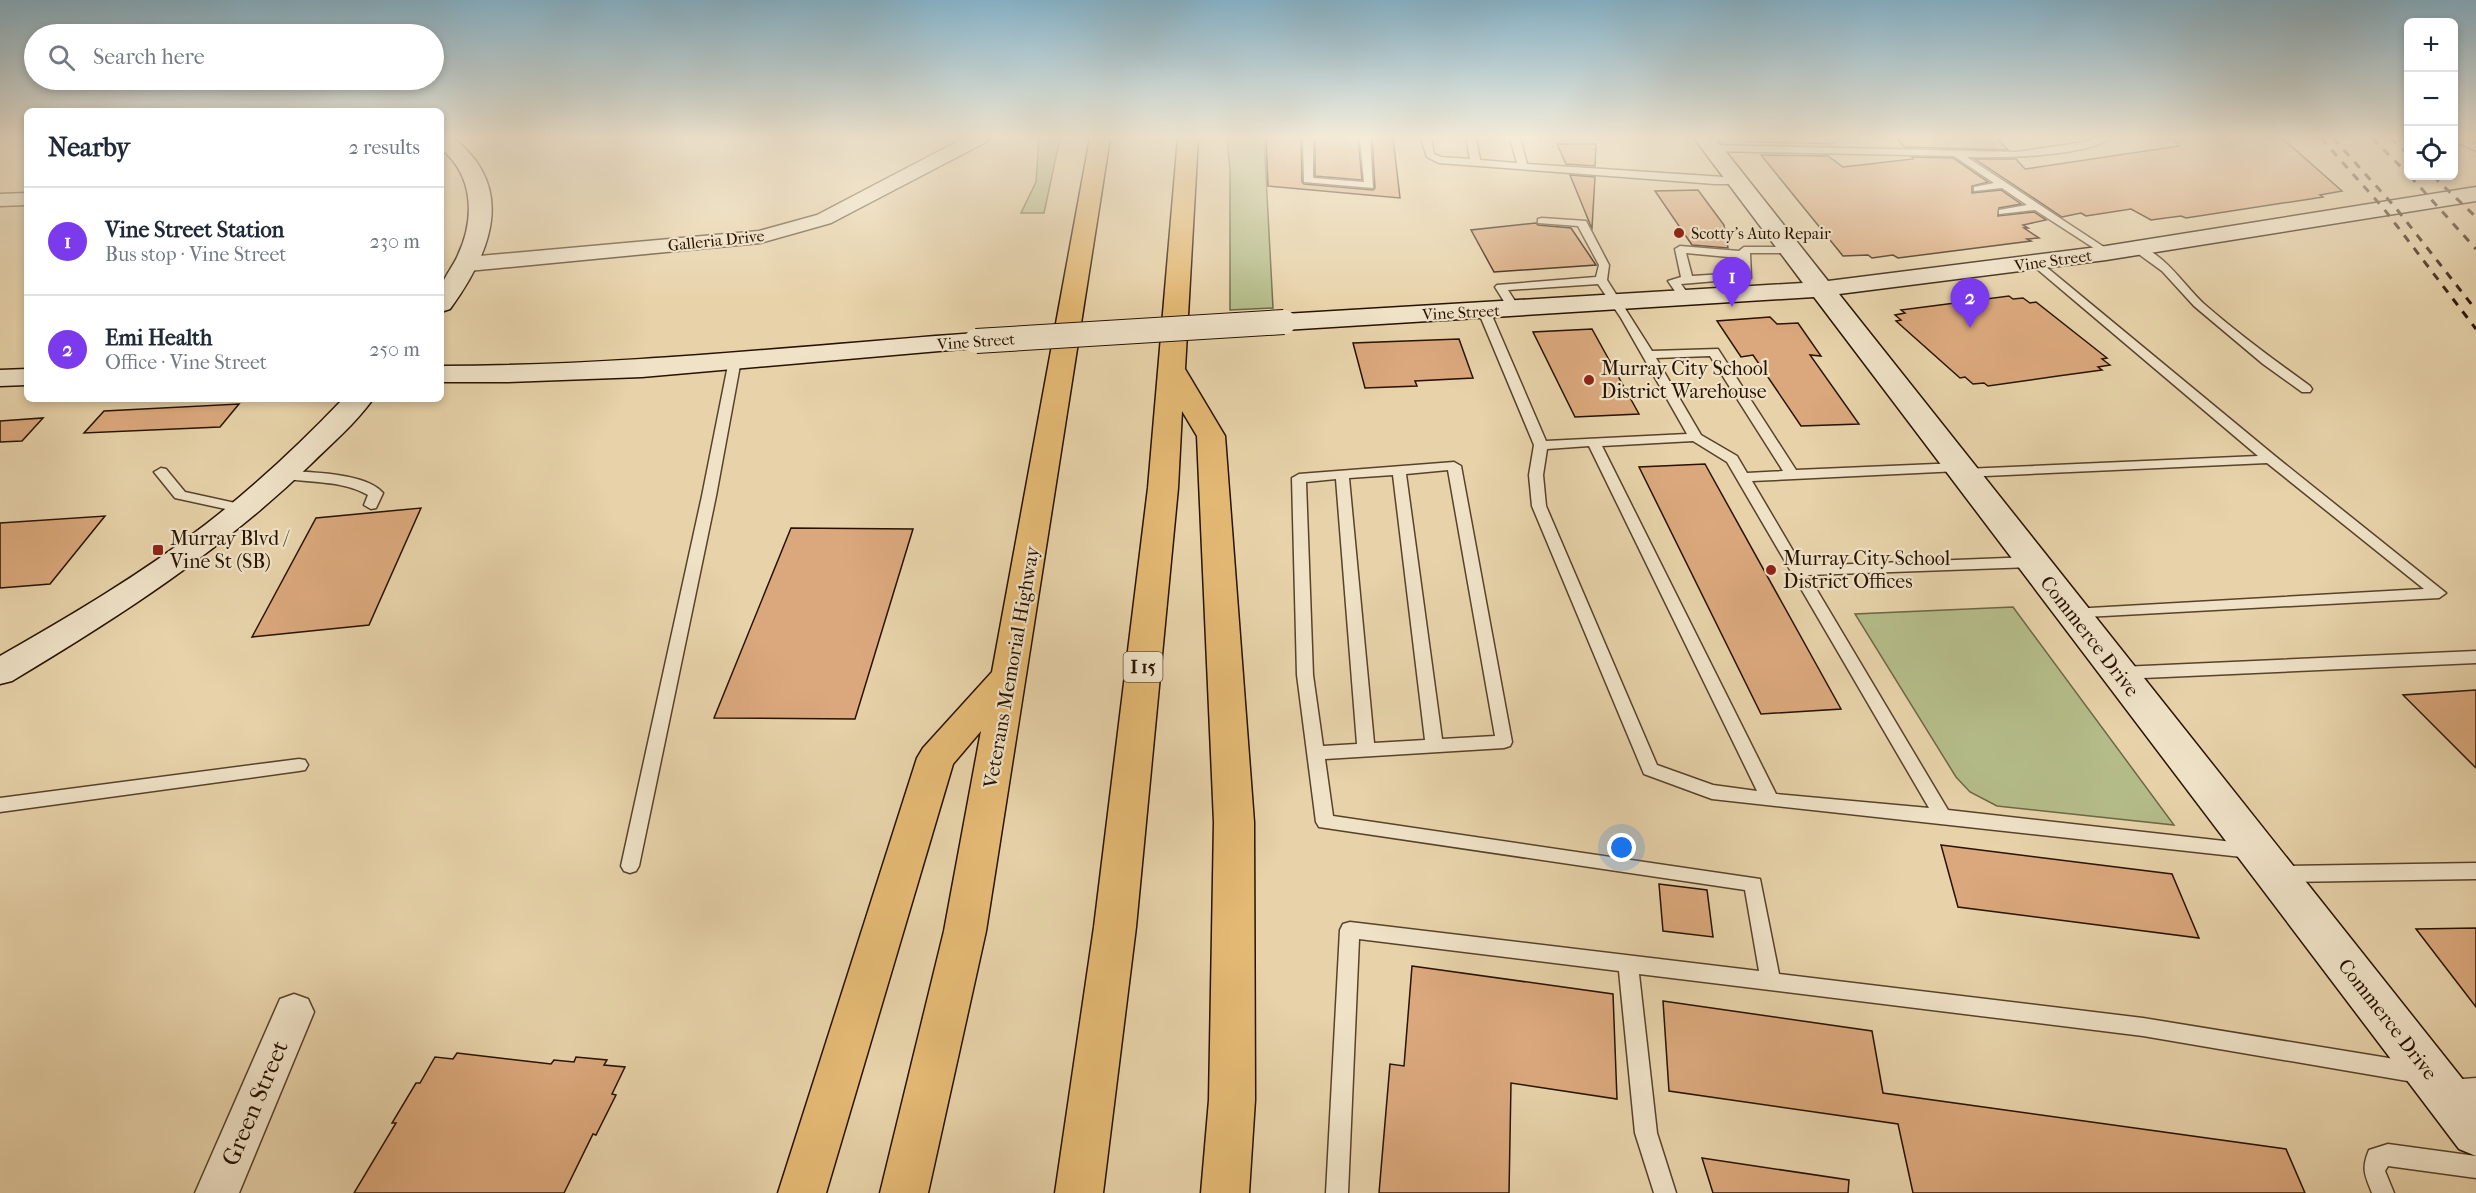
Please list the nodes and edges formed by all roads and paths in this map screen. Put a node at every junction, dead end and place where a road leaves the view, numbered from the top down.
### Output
1 (479, 194) edge
2 (872, 194) edge
3 (1091, 194) edge
4 (1184, 194) edge
5 (1749, 194) edge
6 (2017, 194) edge
7 (2476, 194) edge
8 (24, 199) edge
9 (0, 200) edge
10 (2037, 207) junction
11 (2003, 212) dead end
12 (1542, 221) dead end
13 (2137, 248) junction
14 (1792, 249) junction
15 (2106, 253) junction
16 (1745, 255) junction
17 (2035, 263) junction
18 (468, 264) junction
19 (1601, 280) junction
20 (1686, 289) junction
21 (1822, 289) junction
22 (444, 300) edge
23 (1618, 302) junction
24 (1514, 309) junction
25 (1484, 311) junction
26 (1649, 355) junction
27 (735, 360) junction
28 (1172, 370) junction
29 (444, 374) edge
30 (24, 377) edge
31 (0, 378) edge
32 (2306, 389) dead end
33 (356, 402) edge
34 (1696, 436) junction
35 (1594, 443) junction
36 (1541, 446) junction
37 (2270, 459) junction
38 (1961, 470) junction
39 (1399, 471) junction
40 (161, 472) dead end
41 (283, 474) junction
42 (1342, 475) junction
43 (1791, 475) junction
44 (1743, 477) junction
45 (371, 505) dead end
46 (244, 509) junction
47 (2032, 562) junction
48 (1797, 571) junction
49 (2072, 614) junction
50 (2476, 657) edge
51 (0, 672) edge
52 (2118, 673) junction
53 (1010, 674) junction
54 (1434, 746) junction
55 (1366, 750) junction
56 (1317, 753) junction
57 (299, 765) dead end
58 (1770, 800) junction
59 (0, 805) edge
60 (1943, 817) junction
61 (2266, 863) junction
62 (630, 866) dead end
63 (2476, 871) edge
64 (1628, 964) junction
65 (1770, 981) junction
66 (294, 1012) dead end
67 (2450, 1085) edge
68 (2476, 1133) edge
69 (2476, 1167) edge
70 (217, 1193) edge
71 (802, 1193) edge
72 (904, 1193) edge
73 (1079, 1193) edge
74 (1225, 1193) edge
75 (1337, 1193) edge
76 (1665, 1193) edge
77 (2383, 1193) edge

1 - 18 street
2 - 18 street, Galleria Drive
3 - 53 highway, Veterans Memorial Highway
4 - 28 highway, I 15
5 - 14 street, Commerce Drive
6 - 10 lane
7 - 13 street, Vine Street
8 - 9 street
10 - 11 lane
10 - 15 lane
12 - 19 lane
13 - 15 street, Vine Street
13 - 32 lane
14 - 16 lane
14 - 21 street, Commerce Drive
15 - 17 street, Vine Street
16 - 20 lane
16 - 20 lane
17 - 21 street, Vine Street
17 - 37 lane
18 - 22 street
19 - 23 lane
19 - 24 lane
20 - 21 street, Vine Street
20 - 23 street, Vine Street
21 - 38 street, Commerce Drive
23 - 24 street, Vine Street
23 - 26 lane
24 - 25 street, Vine Street
25 - 27 street, Vine Street, bridge
25 - 36 lane
26 - 34 lane
26 - 43 lane
27 - 29 street, Vine Street
27 - 62 lane
28 - 73 highway, I 15
28 - 74 highway
30 - 31 street
33 - 41 street
34 - 35 lane
34 - 44 lane
35 - 36 lane
35 - 58 lane
36 - 58 lane
37 - 38 lane
37 - 49 lane
38 - 43 lane
38 - 47 street, Commerce Drive
39 - 42 lane
39 - 54 lane
39 - 54 lane
40 - 46 lane
41 - 45 lane
41 - 46 street
42 - 55 lane
42 - 56 lane
43 - 44 lane
44 - 48 lane
46 - 51 street
47 - 48 lane
47 - 49 street, Commerce Drive
48 - 60 lane
49 - 52 street, Commerce Drive
50 - 52 lane
52 - 61 street, Commerce Drive
53 - 71 highway
53 - 72 highway, Veterans Memorial Highway
54 - 55 lane
55 - 56 lane
56 - 65 lane
57 - 59 lane
58 - 60 lane
60 - 61 lane
61 - 63 lane
61 - 67 street, Commerce Drive
64 - 65 lane
64 - 75 lane
64 - 76 lane
65 - 67 lane
66 - 70 street, Green Street
67 - 68 street, Commerce Drive
69 - 77 lane

